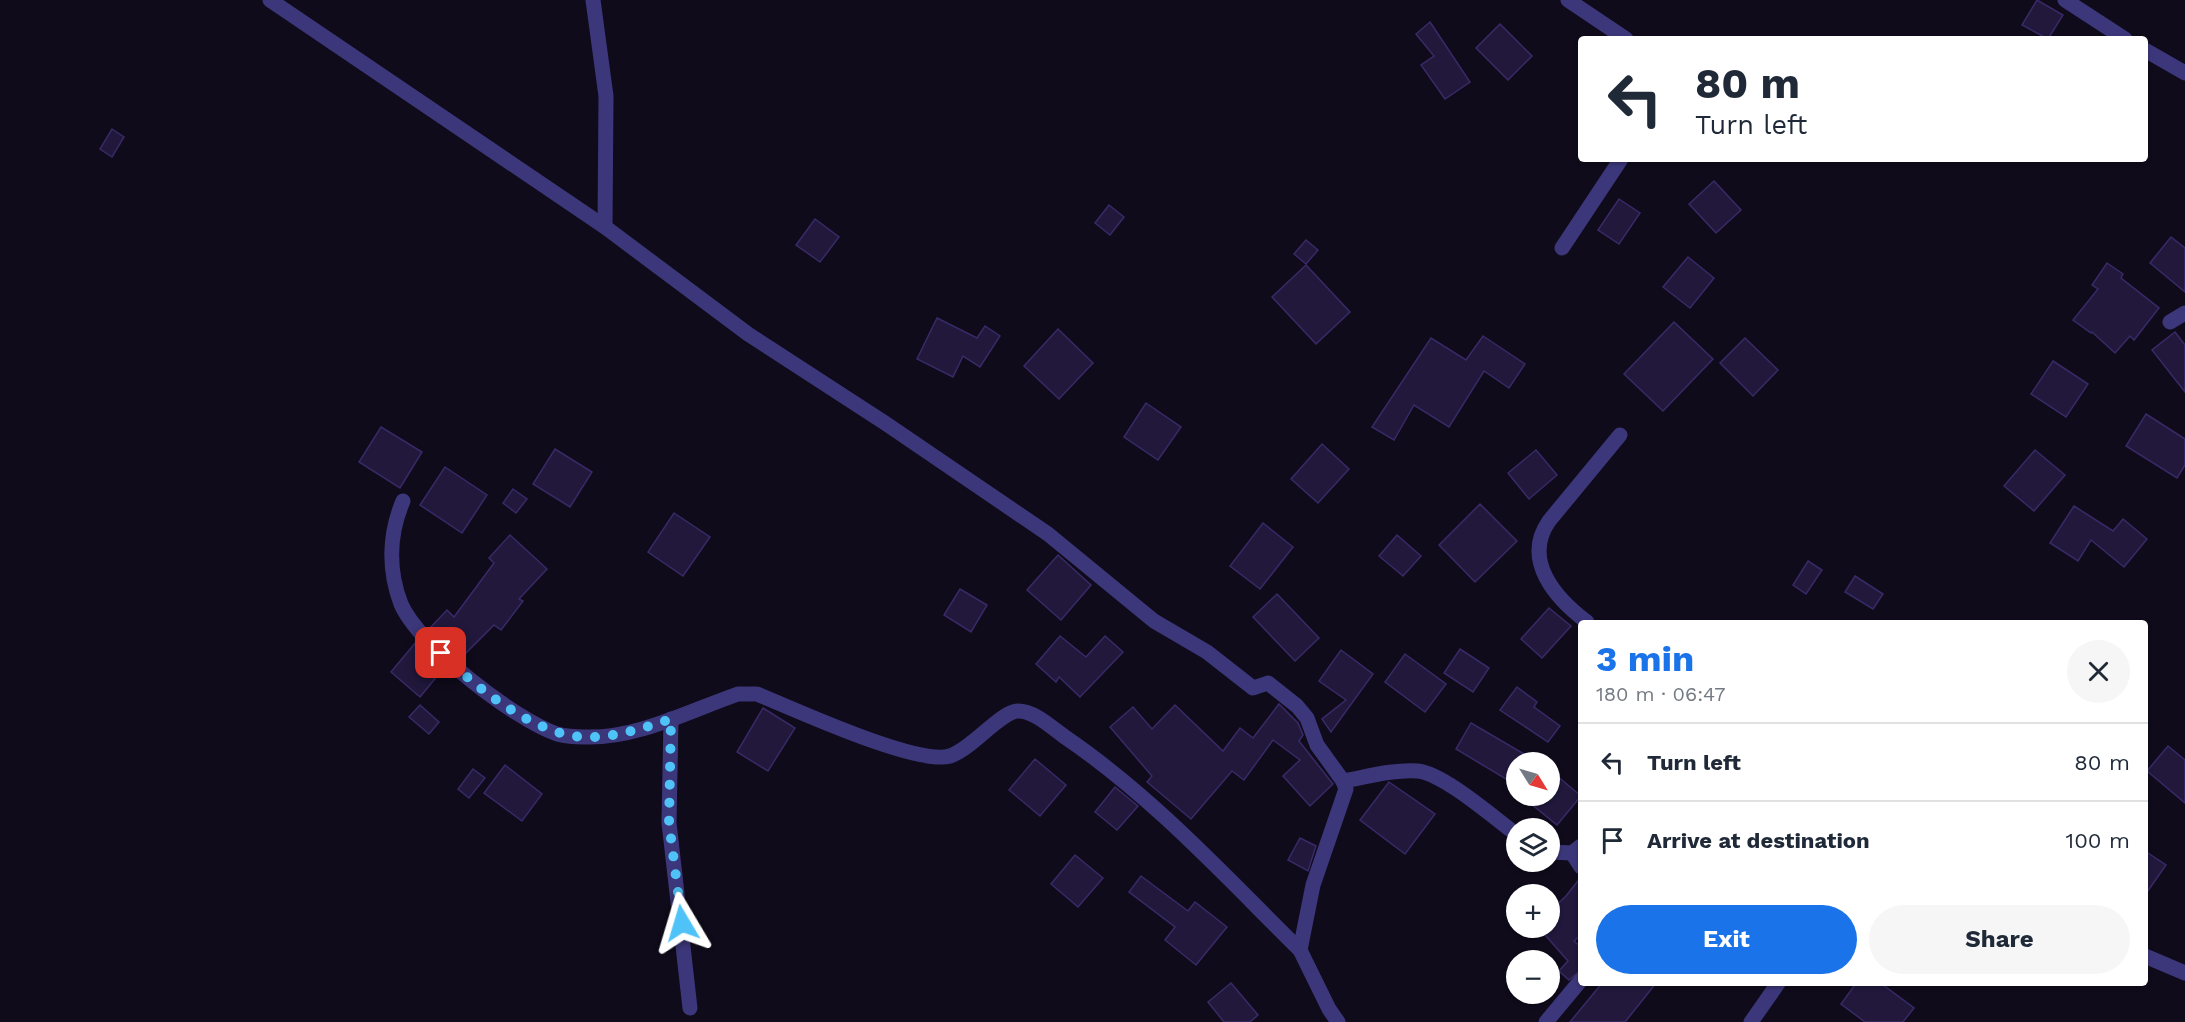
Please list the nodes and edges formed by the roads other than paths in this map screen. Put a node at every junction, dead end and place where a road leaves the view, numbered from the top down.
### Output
1 (270, 0) edge
2 (593, 0) edge
3 (1568, 0) edge
4 (2065, 0) edge
5 (1622, 36) edge
6 (2120, 36) edge
7 (2148, 52) edge
8 (2185, 73) edge
9 (1619, 162) edge
10 (605, 227) junction
11 (1562, 248) dead end
12 (2185, 313) edge
13 (2170, 322) dead end
14 (1620, 435) dead end
15 (403, 501) dead end
16 (1585, 620) edge
17 (671, 719) junction
18 (1343, 781) junction
19 (1506, 827) edge
20 (1576, 850) edge
21 (1560, 851) edge
22 (1300, 950) junction
23 (2148, 957) edge
24 (2185, 973) edge
25 (1578, 984) edge
26 (1776, 986) edge
27 (690, 1008) dead end
28 (1338, 1022) edge
29 (1546, 1022) edge
30 (1750, 1022) edge

1 - 10 street
2 - 10 street
3 - 5 street
4 - 6 street
7 - 8 street
9 - 11 street
10 - 18 street
12 - 13 street
14 - 16 street
15 - 17 street
17 - 22 street
17 - 27 street
18 - 19 street
18 - 22 street
20 - 21 street
22 - 28 street
23 - 24 street
25 - 29 street
26 - 30 street

